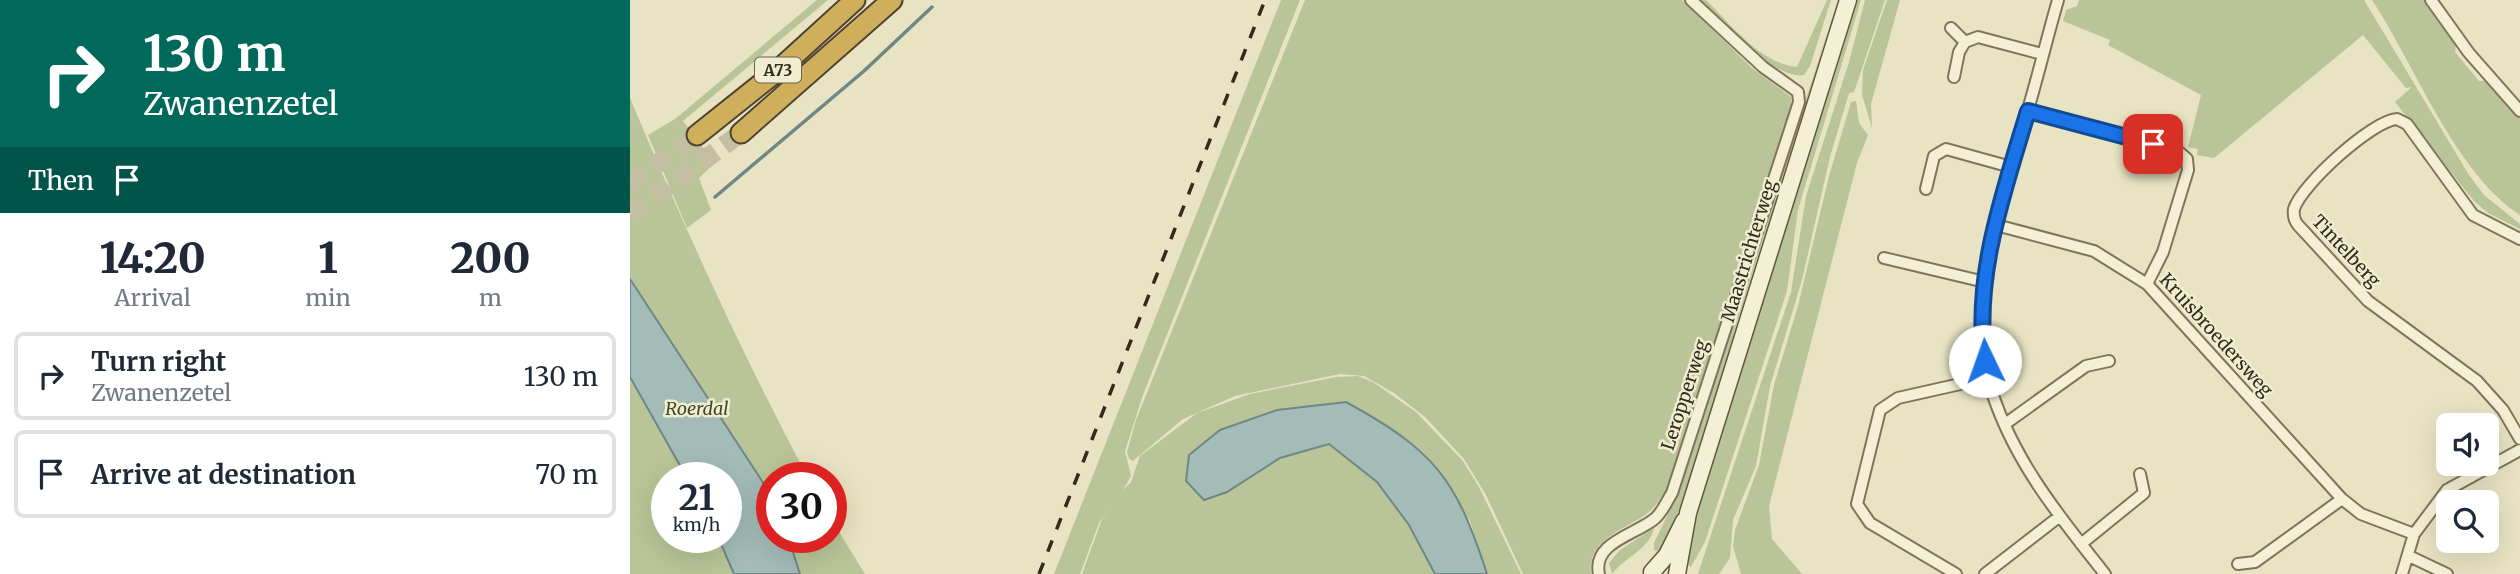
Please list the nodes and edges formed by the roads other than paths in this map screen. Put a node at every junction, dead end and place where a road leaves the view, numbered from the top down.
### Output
1 (855, 0) edge
2 (892, 0) edge
3 (1691, 0) edge
4 (1848, 0) edge
5 (2058, 0) edge
6 (2431, 0) edge
7 (1951, 28) dead end
8 (1965, 42) junction
9 (2042, 54) junction
10 (1954, 78) dead end
11 (2028, 111) junction
12 (2520, 111) edge
13 (741, 133) tunnel mouth
14 (697, 135) tunnel mouth
15 (2011, 167) junction
16 (1926, 189) dead end
17 (1996, 225) junction
18 (2520, 239) edge
19 (1884, 258) dead end
20 (1985, 282) junction
21 (2147, 284) junction
22 (2109, 360) dead end
23 (1987, 378) junction
24 (2005, 424) junction
25 (2520, 439) edge
26 (2520, 450) edge
27 (2140, 474) dead end
28 (2342, 499) junction
29 (1688, 513) junction
30 (2060, 516) junction
31 (2414, 534) junction
32 (2081, 544) junction
33 (2409, 556) junction
34 (2238, 564) dead end
35 (1653, 573) edge
36 (1600, 574) edge
37 (1677, 574) edge
38 (1956, 574) edge
39 (1985, 574) edge
40 (2105, 574) edge
41 (2402, 574) edge
42 (2447, 574) edge

1 - 14 highway, A73
2 - 13 highway, A73
3 - 36 street, Leropperweg
4 - 29 main road, Maastrichterweg
5 - 9 street
6 - 12 street
7 - 8 street
8 - 9 street
8 - 10 street
9 - 11 street
11 - 15 street
11 - 21 street
15 - 16 street
15 - 17 street
17 - 20 street
17 - 21 street, Kruisbroedersweg
18 - 25 street, Tintelberg
19 - 20 street
20 - 23 street
21 - 28 street, Kruisbroedersweg
22 - 24 street
23 - 24 street
23 - 38 street
24 - 30 street
26 - 31 street
27 - 32 street
28 - 31 street, Kruisbroedersweg
28 - 34 street
29 - 35 main road, Maastrichterweg
29 - 37 main road, Maastrichterweg
30 - 32 street
30 - 39 street
31 - 33 street
32 - 40 street
33 - 41 street
33 - 42 street

